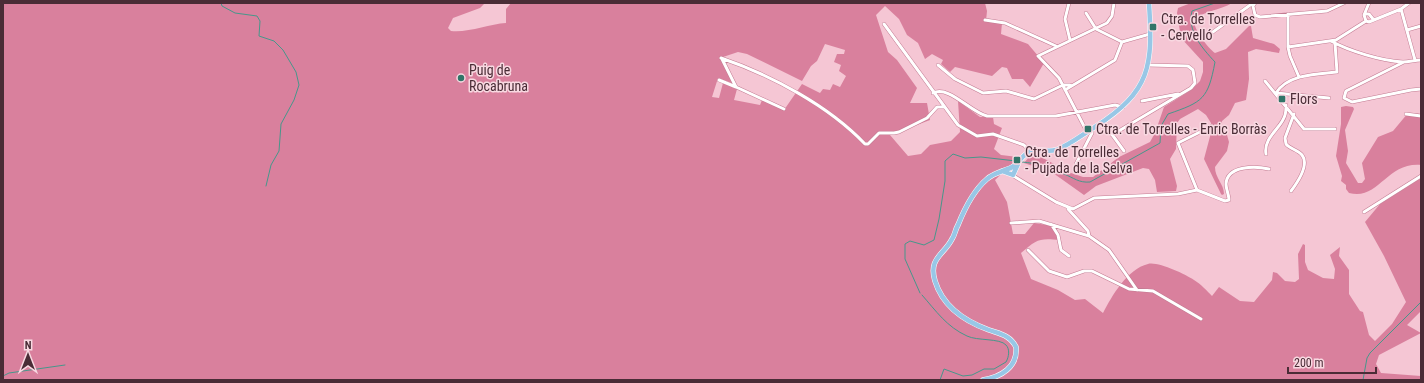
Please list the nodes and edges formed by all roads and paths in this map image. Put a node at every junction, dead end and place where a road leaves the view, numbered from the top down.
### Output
1 (1069, 3) edge
2 (1114, 3) edge
3 (1149, 3) edge
4 (1254, 3) edge
5 (1344, 3) edge
6 (1369, 3) edge
7 (1409, 3) edge
8 (1401, 9) junction
9 (1086, 13) dead end
10 (1288, 14) junction
11 (1365, 14) junction
12 (1373, 19) junction
13 (985, 20) dead end
14 (1366, 21) junction
15 (884, 24) dead end
16 (1421, 26) edge
17 (1096, 29) junction
18 (1407, 30) junction
19 (1150, 34) junction
20 (1206, 37) dead end
21 (1339, 37) junction
22 (1070, 40) junction
23 (1331, 41) junction
24 (1122, 42) junction
25 (1335, 43) junction
26 (1056, 46) junction
27 (1340, 46) junction
28 (1288, 47) junction
29 (1415, 60) junction
30 (1421, 60) edge
31 (1391, 61) junction
32 (1404, 62) junction
33 (938, 64) dead end
34 (1148, 65) junction
35 (1393, 68) junction
36 (1299, 77) junction
37 (719, 80) dead end
38 (1265, 81) dead end
39 (1062, 85) junction
40 (1070, 85) junction
41 (736, 87) junction
42 (1065, 90) junction
43 (1421, 90) edge
44 (933, 93) junction
45 (1276, 93) junction
46 (1179, 94) junction
47 (1329, 98) dead end
48 (1142, 101) dead end
49 (1286, 105) junction
50 (943, 107) junction
51 (1123, 107) junction
52 (784, 108) dead end
53 (1077, 112) junction
54 (1294, 114) junction
55 (1406, 114) dead end
56 (1421, 116) edge
57 (1103, 122) junction
58 (1212, 126) dead end
59 (1092, 128) junction
60 (1335, 130) dead end
61 (1087, 132) junction
62 (1112, 135) junction
63 (1124, 151) dead end
64 (1030, 152) junction
65 (1266, 154) dead end
66 (1076, 164) dead end
67 (1269, 169) dead end
68 (1011, 171) junction
69 (1421, 176) edge
70 (1197, 190) junction
71 (1291, 191) dead end
72 (1067, 208) junction
73 (1364, 212) dead end
74 (1011, 223) dead end
75 (1051, 224) junction
76 (1089, 236) junction
77 (1028, 250) dead end
78 (1069, 256) dead end
79 (1137, 290) junction
80 (1201, 319) dead end
81 (983, 380) edge

1 - 22 street
2 - 17 street
3 - 19 main road
4 - 10 street
4 - 20 street
5 - 10 street
6 - 11 street
7 - 8 street
8 - 12 street
8 - 18 street
9 - 17 street
10 - 28 street
11 - 12 street
11 - 14 street
12 - 14 street
13 - 26 street
14 - 21 street
15 - 44 street
16 - 18 street
17 - 22 street
17 - 24 street
18 - 29 street
19 - 24 street
19 - 34 main road
21 - 23 street
21 - 27 street
22 - 26 street
23 - 25 street
23 - 28 street
24 - 40 street
25 - 27 street
25 - 36 street
26 - 39 street
27 - 31 street
28 - 36 street
29 - 30 street
29 - 32 street
31 - 32 street
31 - 35 street
32 - 35 street
33 - 39 street
34 - 46 street
34 - 51 main road
35 - 43 street
36 - 45 street
37 - 41 street
38 - 45 street
39 - 40 street
39 - 42 street
40 - 42 street
41 - 50 street
41 - 52 street
42 - 53 street
44 - 50 street
44 - 53 street
45 - 47 street
45 - 49 street
46 - 48 street
46 - 62 street
49 - 54 street
49 - 65 street
50 - 64 street
51 - 53 street
51 - 57 main road
53 - 61 street
54 - 60 street
54 - 71 street
55 - 56 street
57 - 59 main road
57 - 62 street
58 - 70 street
59 - 61 main road
59 - 66 street
61 - 64 main road
62 - 63 street
64 - 68 main road
67 - 70 street
68 - 72 street
68 - 81 main road
69 - 73 street
70 - 72 street
72 - 76 street
74 - 75 street
75 - 76 street
75 - 78 street
76 - 79 street
77 - 79 street
79 - 80 street

